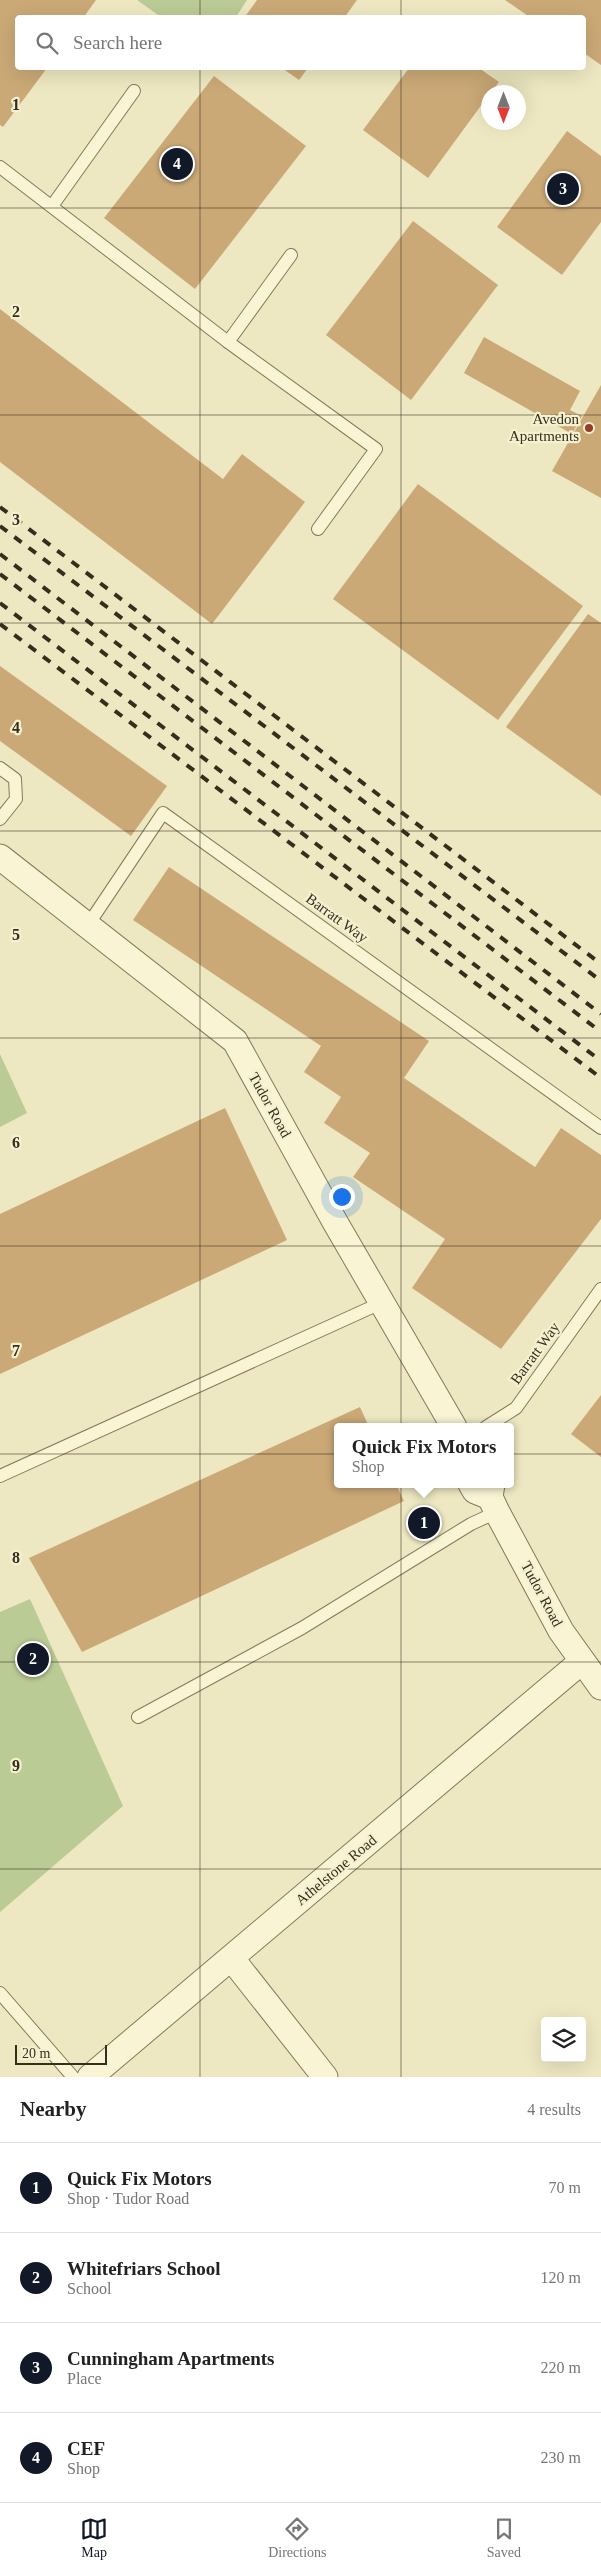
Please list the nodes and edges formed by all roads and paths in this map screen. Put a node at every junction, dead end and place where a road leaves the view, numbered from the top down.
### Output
1 (134, 91) dead end
2 (0, 167) edge
3 (52, 206) junction
4 (291, 255) dead end
5 (228, 342) junction
6 (318, 529) dead end
7 (0, 768) edge
8 (0, 819) edge
9 (0, 857) edge
10 (88, 925) junction
11 (601, 1128) edge
12 (601, 1289) edge
13 (381, 1303) junction
14 (452, 1423) edge
15 (492, 1423) edge
16 (0, 1476) edge
17 (488, 1494) edge
18 (581, 1662) junction
19 (601, 1688) edge
20 (138, 1716) dead end
21 (232, 1959) junction
22 (0, 1993) edge
23 (73, 2077) edge
24 (90, 2077) edge
25 (326, 2077) edge

1 - 3 lane
2 - 3 lane
3 - 5 lane
4 - 5 lane
5 - 6 lane
7 - 8 lane
9 - 10 street, Tudor Road
10 - 11 lane, Barratt Way
10 - 13 street, Tudor Road
12 - 15 lane, Barratt Way
13 - 14 street, Tudor Road
13 - 16 lane
17 - 18 street, Tudor Road
17 - 20 lane
18 - 19 street, Tudor Road
18 - 21 street, Athelstone Road
21 - 24 street, Athelstone Road
21 - 25 street
22 - 23 lane

